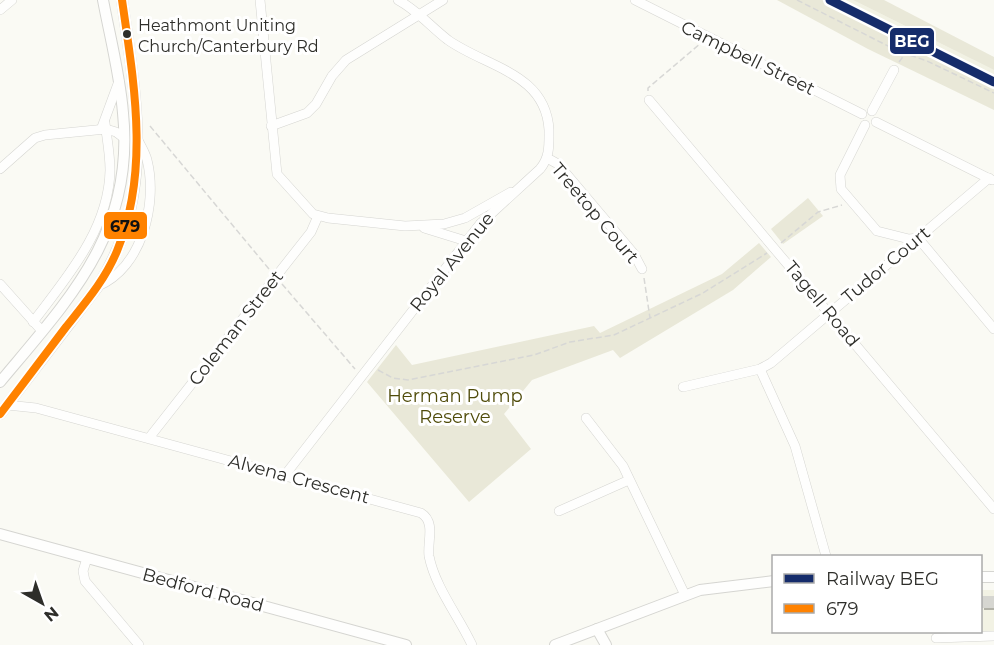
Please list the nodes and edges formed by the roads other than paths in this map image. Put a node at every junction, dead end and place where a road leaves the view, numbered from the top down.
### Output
1 (12, 0) edge
2 (103, 0) edge
3 (122, 0) edge
4 (260, 0) edge
5 (398, 0) edge
6 (443, 0) edge
7 (635, 0) edge
8 (0, 10) edge
9 (419, 15) junction
10 (894, 70) road end
11 (119, 81) junction
12 (649, 100) road end
13 (867, 113) junction
14 (876, 122) junction
15 (865, 125) junction
16 (271, 126) junction
17 (103, 127) junction
18 (124, 138) junction
19 (138, 138) junction
20 (548, 158) junction
21 (0, 169) edge
22 (992, 180) edge
23 (517, 190) junction
24 (318, 216) junction
25 (416, 226) junction
26 (918, 238) junction
27 (466, 241) junction
28 (642, 268) road end
29 (0, 284) edge
30 (98, 286) junction
31 (829, 313) junction
32 (33, 322) junction
33 (994, 329) edge
34 (42, 331) junction
35 (760, 369) junction
36 (0, 382) edge
37 (23, 386) junction
38 (683, 387) dead end
39 (36, 408) junction
40 (3, 410) edge
41 (586, 418) dead end
42 (149, 438) junction
43 (285, 475) junction
44 (629, 480) junction
45 (994, 509) edge
46 (558, 511) dead end
47 (0, 534) edge
48 (826, 555) edge
49 (87, 558) junction
50 (772, 581) edge
51 (685, 595) junction
52 (597, 629) junction
53 (994, 636) edge
54 (936, 638) edge
55 (139, 645) edge
56 (406, 645) edge
57 (472, 645) edge
58 (555, 645) edge
59 (606, 645) edge

1 - 8 street
2 - 11 main road
3 - 19 main road
4 - 16 street
5 - 9 street
6 - 9 street
7 - 13 street, Campbell Street
9 - 16 street
9 - 20 street
10 - 13 street
11 - 17 street
11 - 18 main road
12 - 31 street, Tagell Road
13 - 14 street
13 - 15 street
14 - 15 street
14 - 22 street
15 - 26 street
16 - 24 street
17 - 18 street
17 - 21 street
17 - 32 street
18 - 34 main road
19 - 30 main road
19 - 30 street
20 - 23 street, Royal Avenue
20 - 28 street, Treetop Court
22 - 26 street, Tudor Court
23 - 25 street
23 - 27 street, Royal Avenue
24 - 25 street
24 - 42 street, Coleman Street
25 - 27 street
26 - 31 street, Tudor Court
26 - 33 street
27 - 43 street, Royal Avenue
29 - 32 street
30 - 37 main road
31 - 35 street, Tudor Court
31 - 45 street, Tagell Road
32 - 34 street
34 - 36 main road
35 - 38 street, Tudor Court
35 - 48 street
37 - 39 street
37 - 40 main road
39 - 40 street, Alvena Crescent
39 - 42 street, Alvena Crescent
41 - 44 street
42 - 43 street, Alvena Crescent
43 - 57 street, Alvena Crescent
44 - 46 street
44 - 51 street
47 - 49 main road, Bedford Road
49 - 55 street
49 - 56 main road, Bedford Road
50 - 51 main road
51 - 52 main road
52 - 58 main road
52 - 59 main road
53 - 54 street

